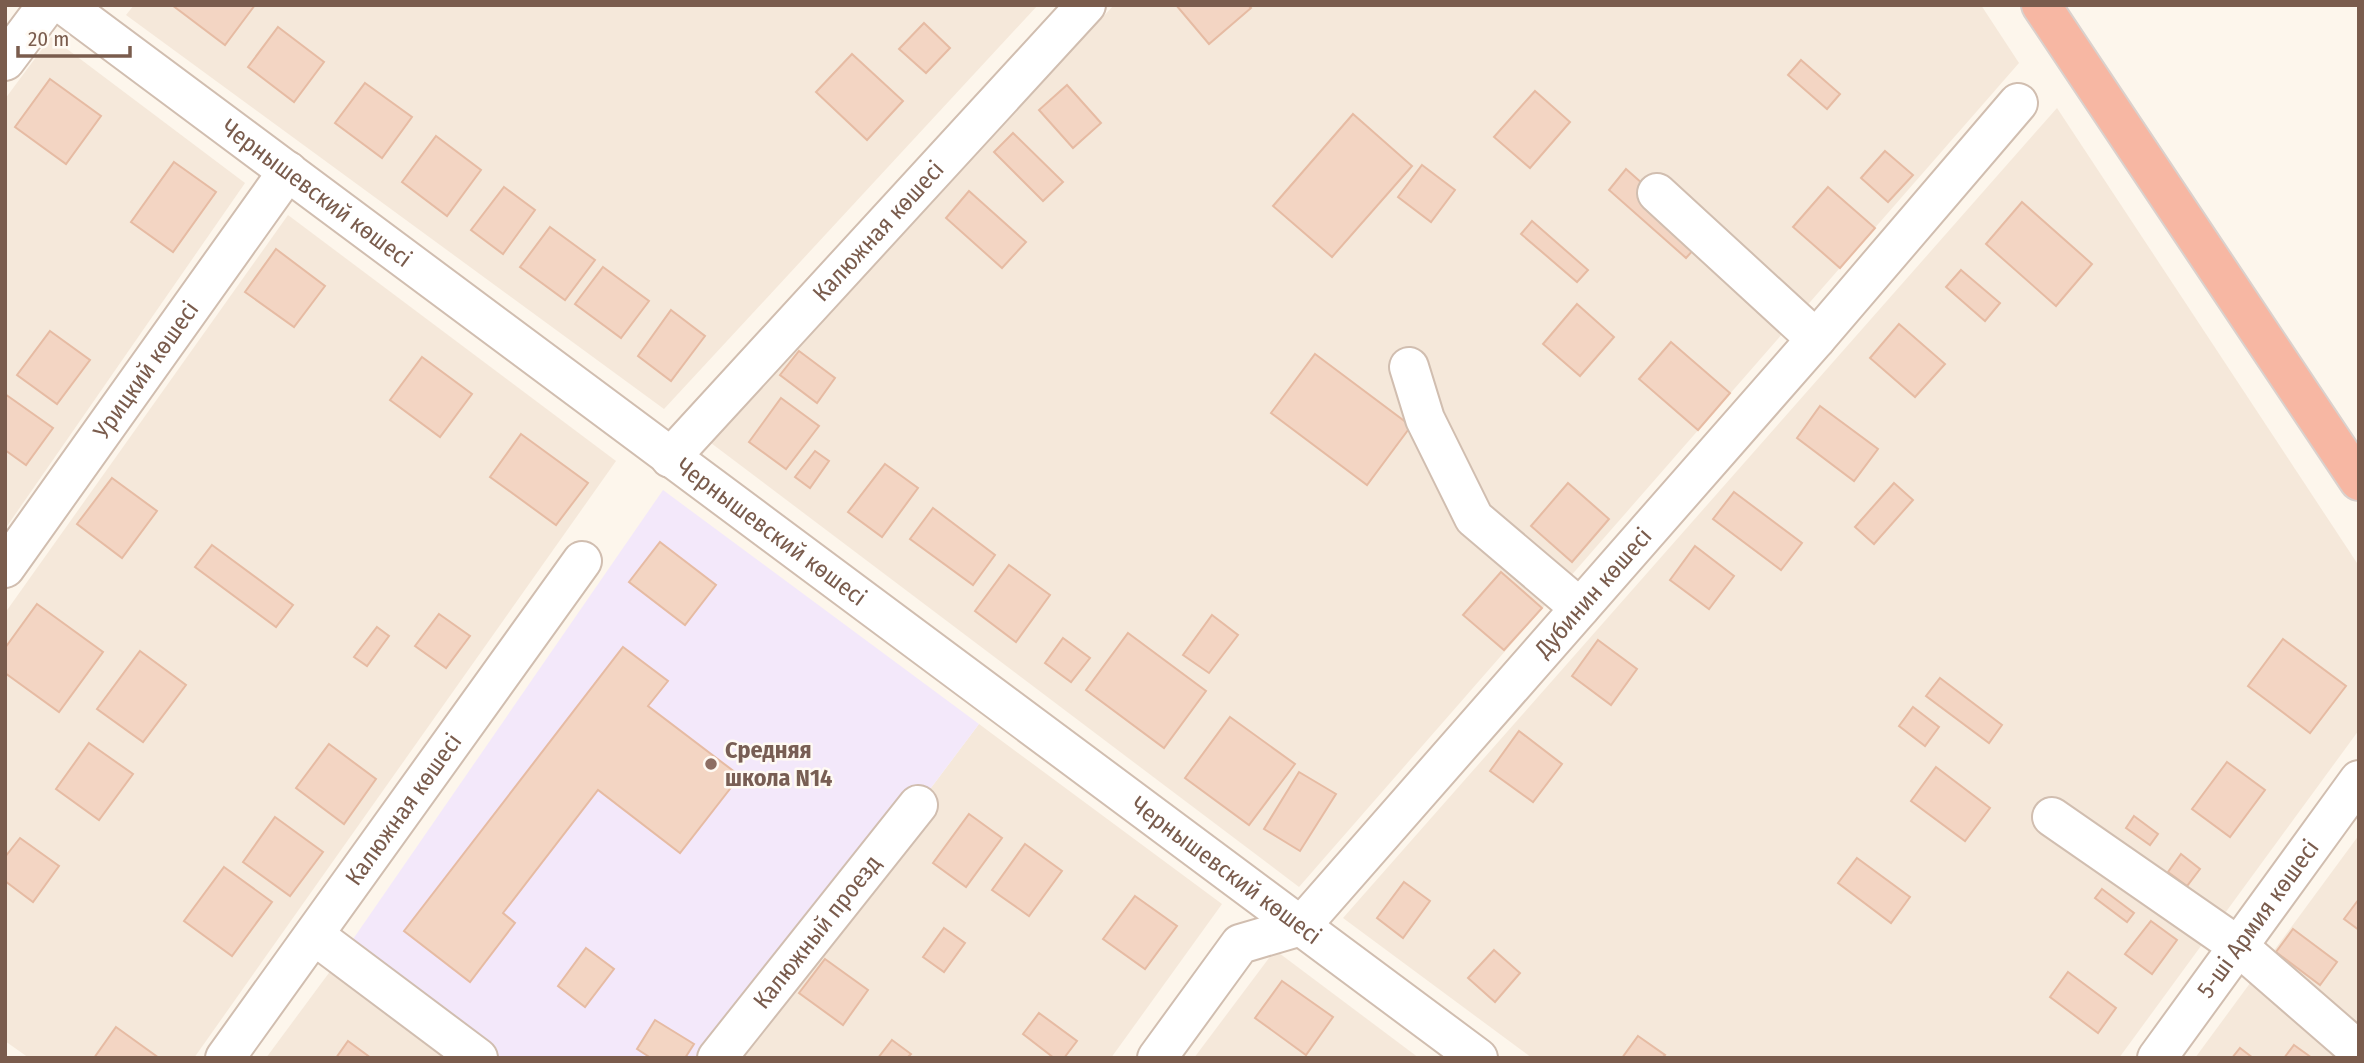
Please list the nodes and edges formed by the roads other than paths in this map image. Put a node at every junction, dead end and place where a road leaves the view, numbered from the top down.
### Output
1 (47, 5) edge
2 (1086, 5) edge
3 (2041, 5) edge
4 (81, 10) edge
5 (5, 61) edge
6 (2018, 103) dead end
7 (288, 171) junction
8 (1657, 193) dead end
9 (1816, 339) junction
10 (1409, 367) dead end
11 (670, 458) junction
12 (2359, 481) edge
13 (582, 561) dead end
14 (5, 568) edge
15 (1580, 608) junction
16 (2359, 780) edge
17 (918, 805) dead end
18 (2052, 817) dead end
19 (1301, 926) junction
20 (314, 935) junction
21 (2238, 946) junction
22 (2359, 1051) edge
23 (225, 1058) edge
24 (478, 1058) edge
25 (717, 1058) edge
26 (1157, 1058) edge
27 (1478, 1058) edge
28 (2157, 1058) edge

1 - 5 street
2 - 11 street, Калюжная көшесі
3 - 12 highway
4 - 7 street, Чернышевский көшесі
6 - 9 street, Дубинин көшесі
7 - 11 street, Чернышевский көшесі
7 - 14 street, Урицкий көшесі
8 - 9 street
9 - 15 street, Дубинин көшесі
10 - 15 street
11 - 19 street, Чернышевский көшесі
13 - 20 street, Калюжная көшесі
15 - 19 street, Дубинин көшесі
16 - 21 street, 5-ші Армия көшесі
17 - 25 street, Калюжный проезд
18 - 21 street
19 - 26 street
19 - 27 street, Чернышевский көшесі
20 - 23 street, Калюжная көшесі
20 - 24 street
21 - 22 street
21 - 28 street, 5-ші Армия көшесі

